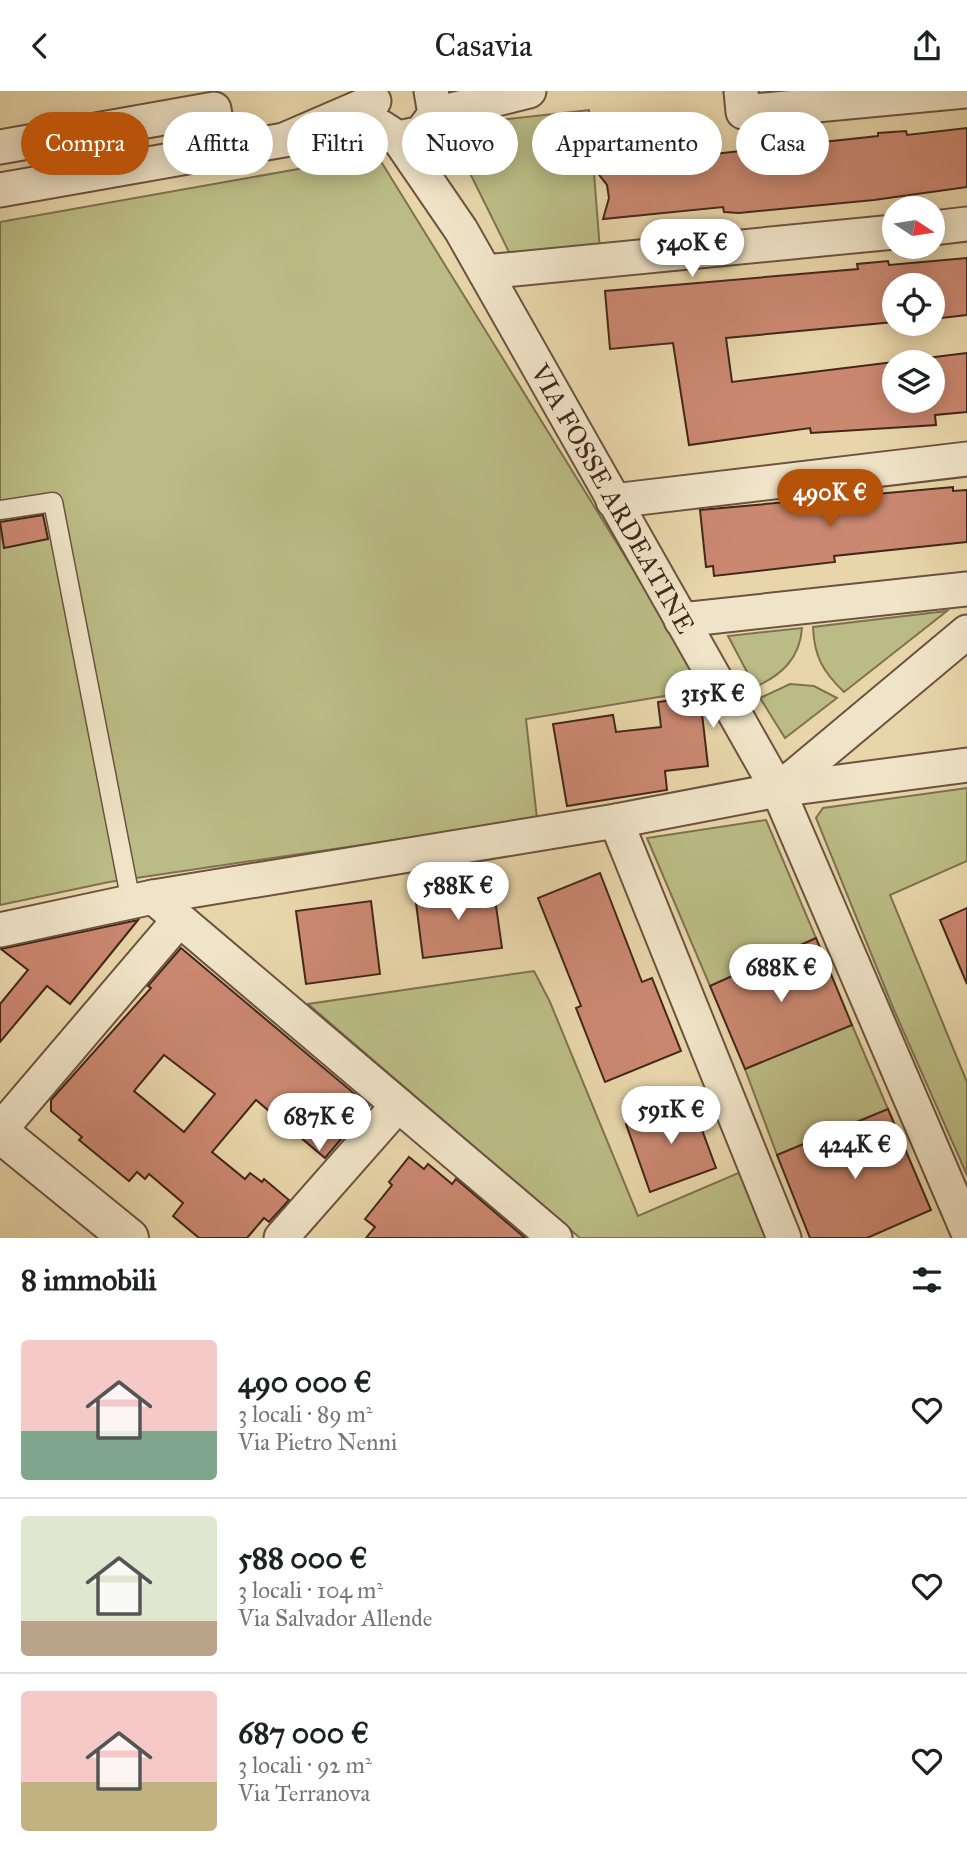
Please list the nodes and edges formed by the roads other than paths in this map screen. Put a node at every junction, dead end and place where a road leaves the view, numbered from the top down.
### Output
1 (528, 91) edge
2 (741, 91) edge
3 (965, 91) edge
4 (376, 96) edge
5 (197, 112) edge
6 (214, 112) edge
7 (450, 112) edge
8 (163, 118) edge
9 (402, 121) edge
10 (402, 124) edge
11 (284, 140) junction
12 (273, 142) edge
13 (0, 147) edge
14 (163, 162) edge
15 (438, 175) edge
16 (0, 190) edge
17 (967, 225) edge
18 (945, 227) edge
19 (882, 233) edge
20 (485, 272) junction
21 (967, 459) edge
22 (613, 501) junction
23 (0, 510) edge
24 (967, 589) edge
25 (681, 620) junction
26 (967, 632) edge
27 (967, 765) edge
28 (778, 790) junction
29 (616, 821) junction
30 (142, 899) junction
31 (179, 920) junction
32 (0, 930) edge
33 (398, 1105) junction
34 (0, 1132) edge
35 (967, 1230) edge
36 (129, 1238) edge
37 (281, 1238) edge
38 (555, 1238) edge
39 (784, 1238) edge

1 - 7 street
2 - 3 street
4 - 9 street
4 - 11 street
5 - 6 street
8 - 13 street
10 - 11 street
11 - 12 street
14 - 16 street
15 - 20 street, VIA FOSSE ARDEATINE
17 - 18 street
19 - 20 street
20 - 22 street, VIA FOSSE ARDEATINE
21 - 22 street
22 - 25 street, VIA FOSSE ARDEATINE
23 - 30 lane
24 - 25 street
25 - 28 street, VIA FOSSE ARDEATINE
26 - 28 street
27 - 28 street
28 - 29 street
28 - 35 street, VIA FOSSE ARDEATINE
29 - 30 street
29 - 39 street
30 - 31 street
30 - 32 street
31 - 33 street
31 - 34 street
33 - 37 street
33 - 38 street
34 - 36 street

